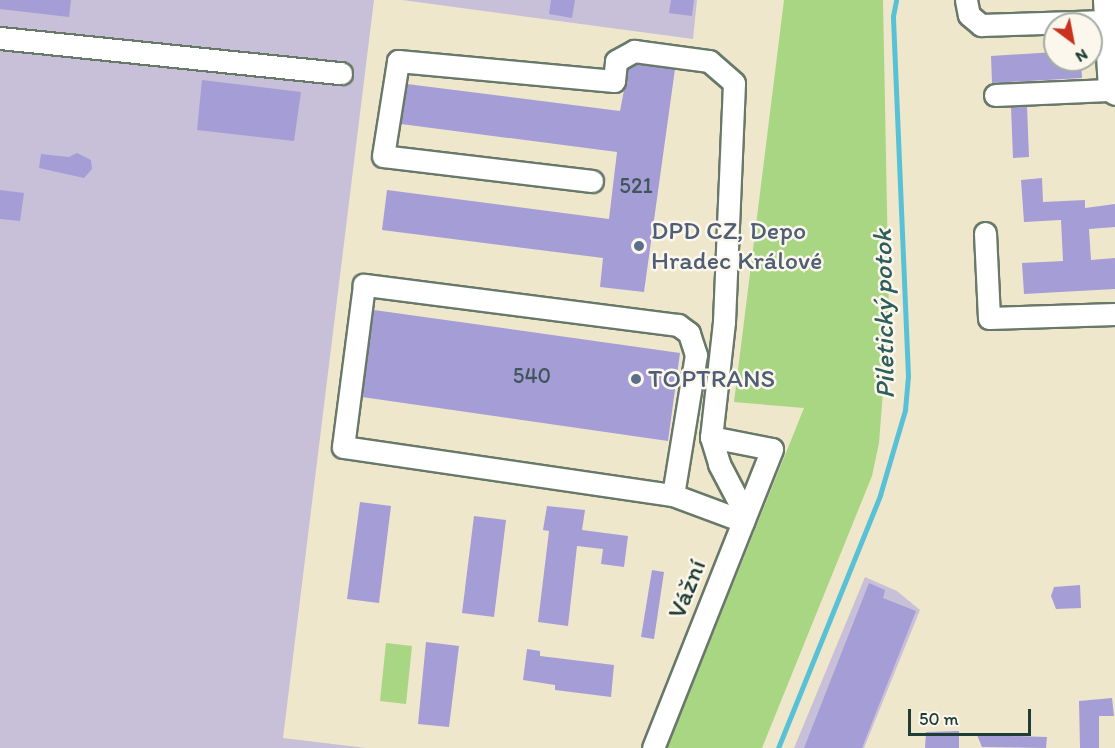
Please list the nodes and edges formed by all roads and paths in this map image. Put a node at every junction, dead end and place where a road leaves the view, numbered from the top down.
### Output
1 (966, 0) edge
2 (1105, 10) edge
3 (0, 38) edge
4 (341, 73) dead end
5 (1112, 92) edge
6 (995, 95) dead end
7 (592, 181) dead end
8 (985, 233) dead end
9 (1115, 314) edge
10 (711, 437) junction
11 (673, 495) junction
12 (743, 521) junction
13 (654, 748) edge

1 - 2 street
2 - 5 street
3 - 4 street
5 - 6 street
7 - 10 street
8 - 9 street
10 - 12 street
10 - 12 street, Vážní
11 - 11 street
11 - 12 street
12 - 13 street, Vážní

